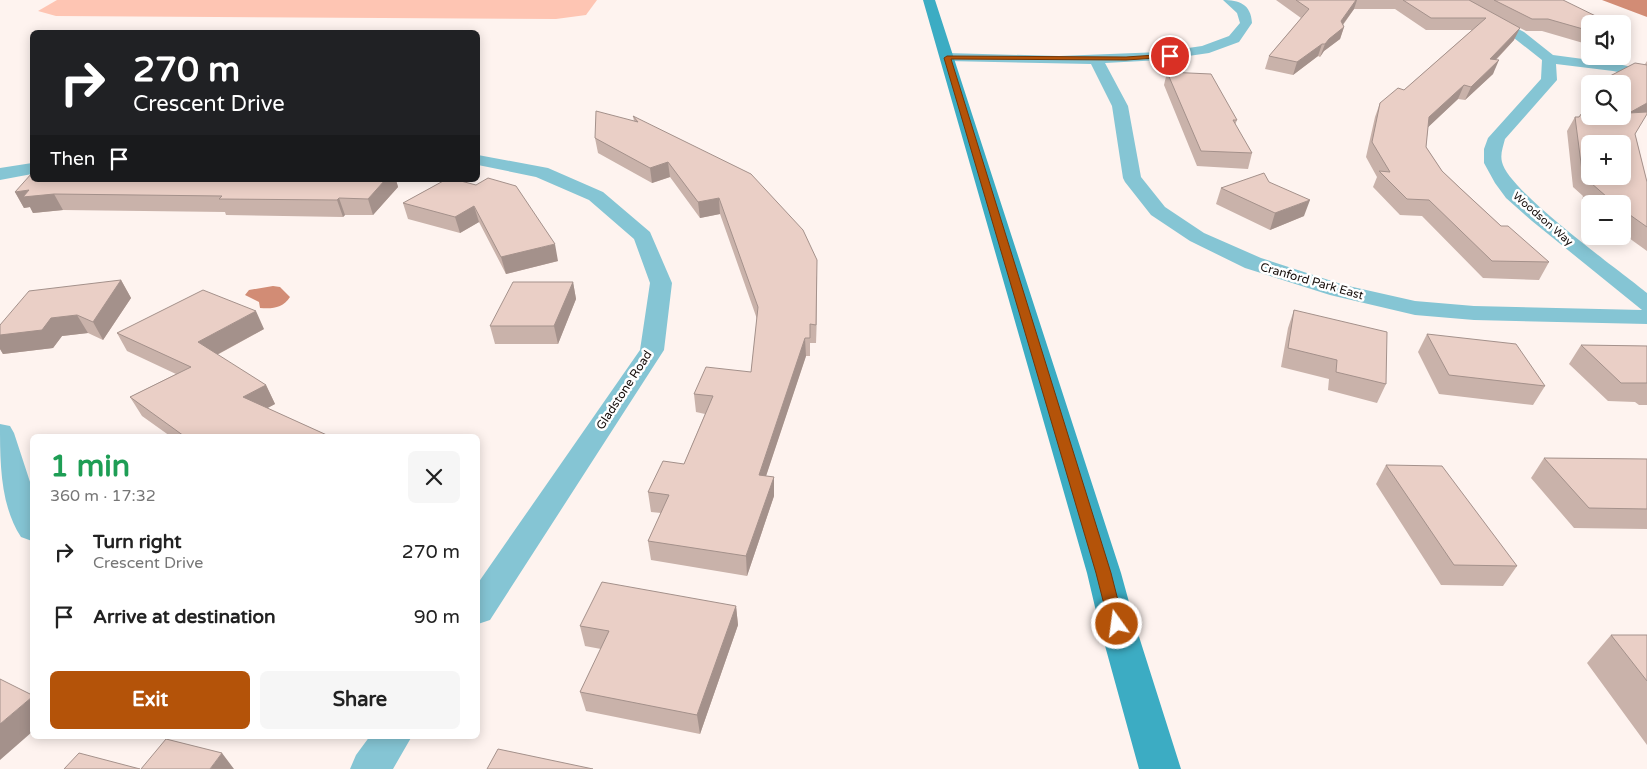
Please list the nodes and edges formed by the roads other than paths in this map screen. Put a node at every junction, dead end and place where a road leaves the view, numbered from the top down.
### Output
1 (929, 0) edge
2 (1229, 0) edge
3 (1454, 0) edge
4 (947, 58) junction
5 (1549, 58) junction
6 (1095, 59) junction
7 (1647, 74) edge
8 (480, 160) edge
9 (30, 169) edge
10 (0, 174) edge
11 (1647, 304) edge
12 (1647, 317) edge
13 (0, 433) edge
14 (30, 526) edge
15 (480, 607) edge
16 (390, 739) edge
17 (370, 769) edge
18 (1160, 769) edge

1 - 4 main road
2 - 6 street
3 - 5 street
4 - 6 street
4 - 18 main road
5 - 7 street
5 - 11 street, Woodson Way
6 - 12 street, Cranford Park East
8 - 15 street, Gladstone Road
9 - 10 street
13 - 14 street
16 - 17 street

